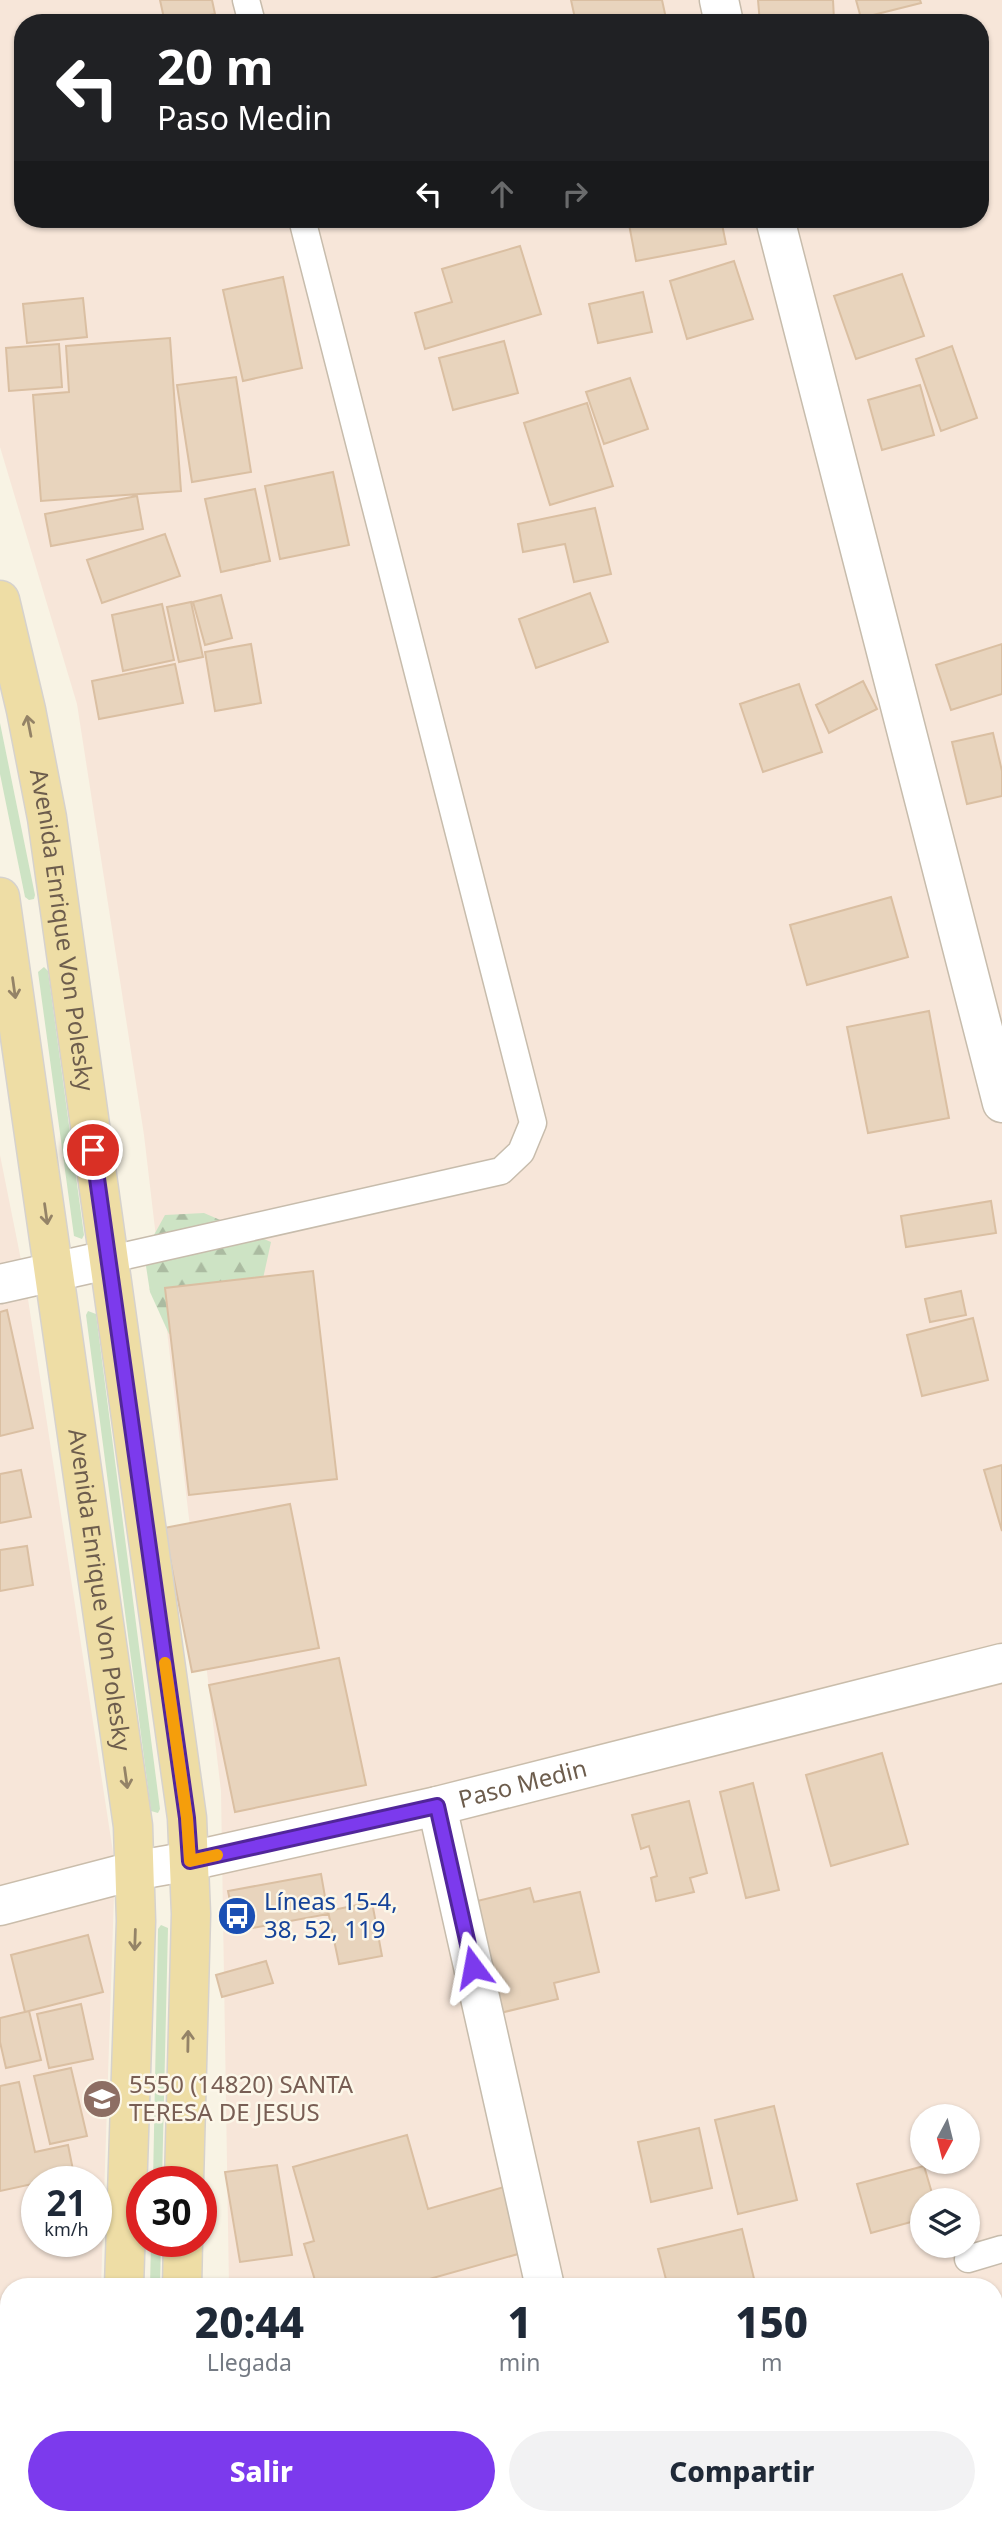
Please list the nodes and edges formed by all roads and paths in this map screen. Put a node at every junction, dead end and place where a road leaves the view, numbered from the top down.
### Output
1 (304, 228) edge
2 (777, 228) edge
3 (0, 600) edge
4 (0, 897) edge
5 (63, 929) junction
6 (7, 936) junction
7 (1002, 1103) edge
8 (107, 1260) junction
9 (54, 1270) junction
10 (0, 1284) edge
11 (1002, 1663) edge
12 (437, 1806) junction
13 (190, 1861) junction
14 (134, 1871) junction
15 (0, 1906) edge
16 (184, 2166) edge
17 (1002, 2249) edge
18 (183, 2257) edge
19 (968, 2259) dead end
20 (124, 2278) edge
21 (182, 2278) edge
22 (543, 2278) edge

1 - 8 lane
2 - 7 street
5 -> 3 main road, Avenida Enrique Von Polesky
4 - 6 main road, Avenida Enrique Von Polesky
5 - 6 main road
5 - 8 main road, Avenida Enrique Von Polesky
6 -> 9 main road, Avenida Enrique Von Polesky
8 - 9 street
8 - 13 main road, Avenida Enrique Von Polesky
9 - 10 street
9 -> 14 main road, Avenida Enrique Von Polesky
11 - 12 street, Paso Medin
12 - 13 street, Paso Medin
12 - 22 street
13 - 14 street, Paso Medin
16 -> 13 main road, Avenida Enrique Von Polesky
14 - 15 street, Paso Medin
14 -> 20 main road, Avenida Enrique Von Polesky
17 - 19 lane
18 - 21 main road

